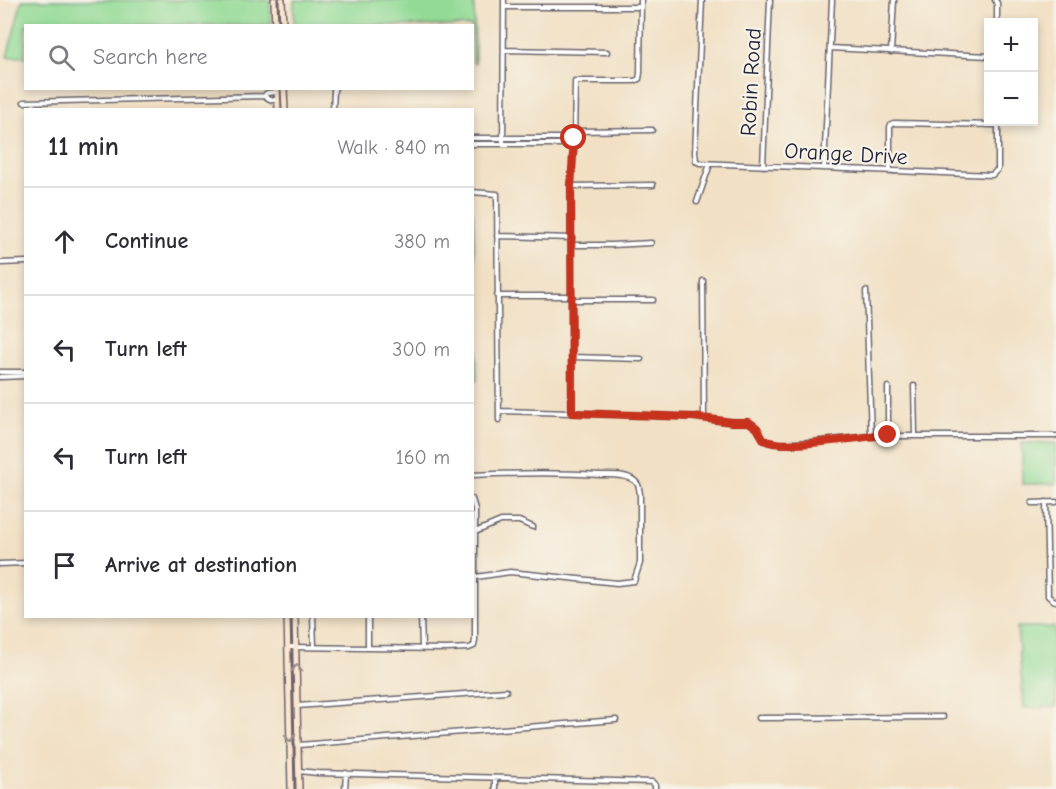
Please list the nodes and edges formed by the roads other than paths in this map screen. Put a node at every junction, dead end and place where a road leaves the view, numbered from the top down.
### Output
1 (274, 0) edge
2 (282, 0) edge
3 (504, 0) edge
4 (641, 0) edge
5 (702, 0) edge
6 (770, 0) edge
7 (832, 0) edge
8 (894, 0) edge
9 (995, 0) edge
10 (504, 6) junction
11 (641, 6) junction
12 (997, 18) edge
13 (275, 24) edge
14 (283, 24) edge
15 (830, 48) junction
16 (504, 50) junction
17 (607, 52) dead end
18 (891, 52) junction
19 (984, 56) edge
20 (277, 90) edge
21 (284, 90) edge
22 (334, 90) edge
23 (264, 96) junction
24 (278, 99) junction
25 (24, 102) dead end
26 (278, 108) edge
27 (285, 108) edge
28 (333, 108) edge
29 (984, 123) edge
30 (998, 126) edge
31 (652, 130) dead end
32 (574, 131) junction
33 (474, 138) edge
34 (574, 138) junction
35 (503, 141) junction
36 (474, 144) edge
37 (574, 144) junction
38 (710, 164) junction
39 (763, 166) junction
40 (824, 168) junction
41 (890, 172) junction
42 (653, 185) dead end
43 (571, 186) junction
44 (474, 192) edge
45 (697, 202) dead end
46 (497, 236) junction
47 (572, 238) junction
48 (651, 243) dead end
49 (572, 245) junction
50 (24, 262) edge
51 (0, 263) edge
52 (704, 281) dead end
53 (866, 291) dead end
54 (497, 296) junction
55 (572, 298) junction
56 (652, 300) dead end
57 (572, 357) junction
58 (641, 359) dead end
59 (24, 374) edge
60 (0, 375) edge
61 (914, 386) dead end
62 (888, 387) dead end
63 (499, 411) junction
64 (572, 413) junction
65 (704, 418) junction
66 (499, 420) dead end
67 (888, 435) junction
68 (915, 435) junction
69 (870, 436) junction
70 (1056, 436) edge
71 (474, 475) edge
72 (1046, 502) junction
73 (1056, 502) edge
74 (1032, 503) dead end
75 (474, 505) edge
76 (533, 527) dead end
77 (475, 532) junction
78 (24, 563) edge
79 (0, 564) edge
80 (476, 577) junction
81 (1056, 601) edge
82 (287, 618) edge
83 (295, 618) edge
84 (313, 618) edge
85 (368, 618) edge
86 (421, 618) edge
87 (288, 646) junction
88 (296, 647) junction
89 (314, 647) junction
90 (368, 648) junction
91 (422, 648) junction
92 (507, 691) dead end
93 (297, 706) junction
94 (943, 717) dead end
95 (759, 718) dead end
96 (616, 720) dead end
97 (299, 745) junction
98 (299, 771) junction
99 (346, 773) junction
100 (495, 778) junction
101 (291, 789) edge
102 (299, 789) edge
103 (345, 789) edge
104 (495, 789) edge
105 (655, 789) edge

1 - 13 street
2 - 14 street
3 - 10 street
4 - 11 street
5 - 38 street, Orange Drive
6 - 39 street, Robin Road
7 - 15 street
8 - 18 street
9 - 12 street
10 - 11 street
10 - 16 street
11 - 32 street
15 - 18 street
15 - 40 street
16 - 17 street
16 - 35 street
18 - 19 street
20 - 23 street
20 - 24 street
21 - 27 street
22 - 28 street
23 - 24 street
23 - 25 street
24 - 26 street
29 - 41 street
30 - 41 street, Orange Drive
31 - 32 street
32 - 34 street
33 - 35 street
34 - 35 street
34 - 37 street
35 - 36 street
35 - 37 street
37 - 43 street
38 - 39 street, Orange Drive
38 - 45 street
39 - 40 street, Orange Drive
40 - 41 street, Orange Drive
42 - 43 street
43 - 47 street
44 - 46 street
46 - 47 street
46 - 54 street
47 - 49 street
48 - 49 street
49 - 55 street
50 - 51 street
52 - 65 street
53 - 69 street
54 - 55 street
54 - 63 street
55 - 56 street
55 - 57 street
57 - 58 street
57 - 64 street
59 - 60 street
61 - 68 street
62 - 67 street
63 - 64 street
63 - 66 street
64 - 65 street
65 - 69 street
67 - 68 street
67 - 69 street
68 - 70 street
71 - 80 street
72 - 73 street
72 - 74 street
72 - 81 street
75 - 77 street
76 - 77 street
77 - 80 street
78 - 79 street
80 - 91 street
82 - 87 street
83 - 88 street
84 - 89 street
85 - 90 street
86 - 91 street
87 - 88 street
87 -> 101 street
88 - 89 street
93 -> 88 street
89 - 90 street
90 - 91 street
92 - 93 street
93 - 97 street
94 - 95 street
96 - 97 street
97 - 98 street
98 - 99 street
98 - 102 street
99 - 100 street
99 - 103 street
100 - 104 street
100 - 105 street

